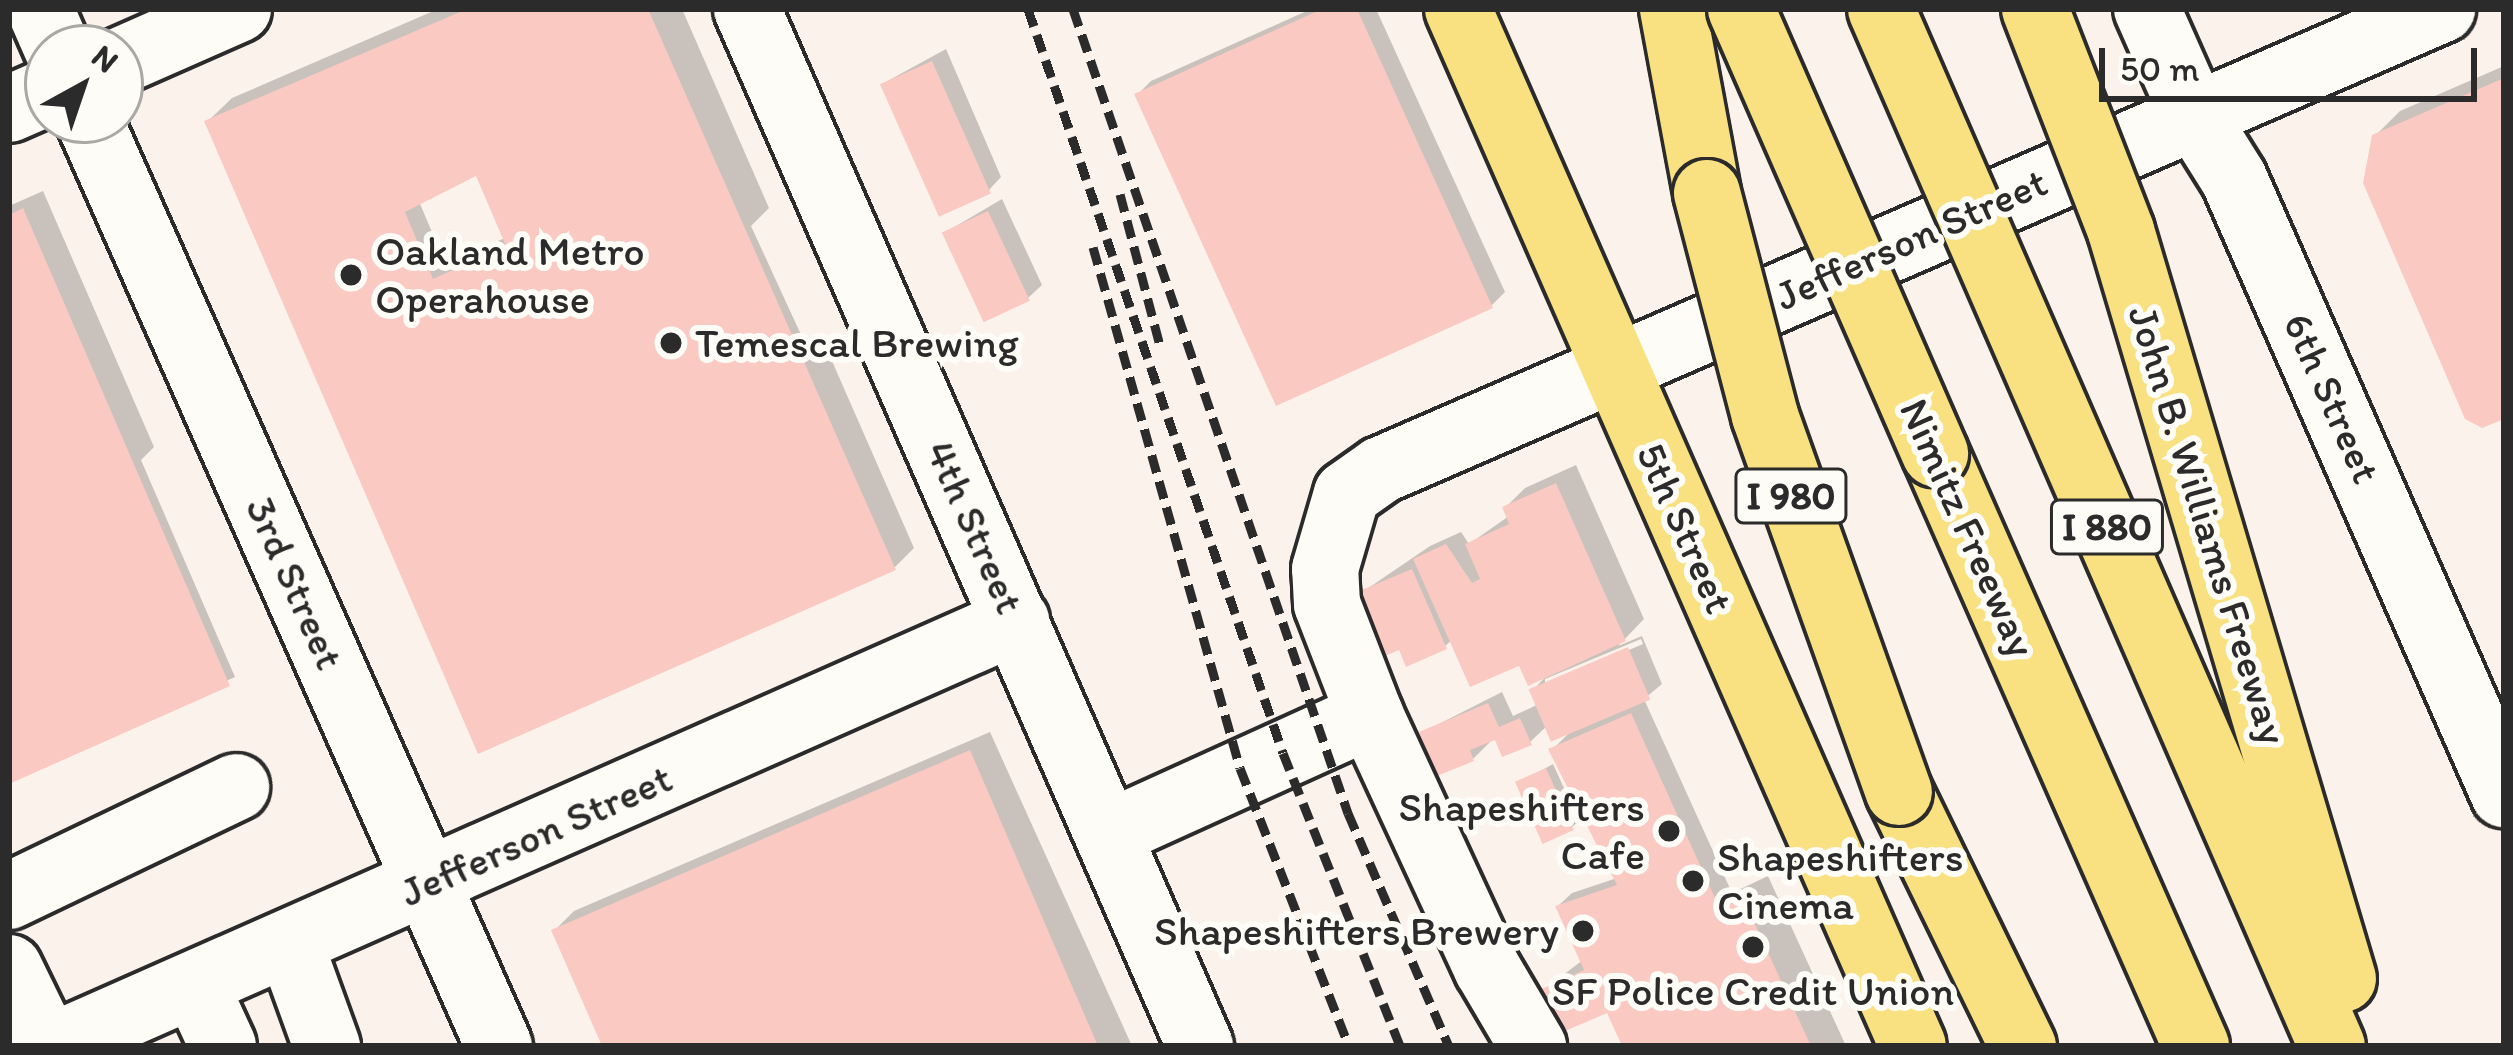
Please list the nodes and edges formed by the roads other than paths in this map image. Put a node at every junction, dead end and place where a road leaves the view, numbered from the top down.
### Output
1 (238, 9) edge
2 (747, 9) edge
3 (1458, 9) edge
4 (1673, 9) edge
5 (1741, 9) edge
6 (1881, 9) edge
7 (2036, 9) edge
8 (2147, 9) edge
9 (2442, 9) edge
10 (144, 50) edge
11 (2194, 115) junction
12 (100, 144) edge
13 (1616, 368) junction
14 (1016, 621) junction
15 (1370, 715) junction
16 (236, 787) dead end
17 (1899, 792) junction
18 (2504, 794) edge
19 (1108, 834) junction
20 (428, 884) junction
21 (9, 896) edge
22 (290, 944) junction
23 (9, 968) edge
24 (195, 985) junction
25 (50, 1046) edge
26 (224, 1046) edge
27 (327, 1046) edge
28 (500, 1046) edge
29 (1200, 1046) edge
30 (1533, 1046) edge
31 (1913, 1046) edge
32 (1993, 1046) edge
33 (2024, 1046) edge
34 (2196, 1046) edge
35 (2332, 1046) edge
36 (2363, 1046) edge

1 - 10 street
2 - 14 street, 4th Street
3 - 13 main road, 5th Street
4 - 17 main road, I 980, bridge
5 - 34 main road, Nimitz Freeway / I 880, bridge
6 - 35 main road, I 880, bridge
7 - 36 main road, John B. Williams Freeway, bridge
8 - 11 street, 6th Street
9 - 11 street, Jefferson Street
11 - 13 street, Jefferson Street
11 - 18 street, 6th Street
12 - 20 street, 3rd Street
13 - 15 street, Jefferson Street
13 - 31 main road, 5th Street
14 - 19 street, 4th Street
14 - 20 street, Jefferson Street
15 - 19 street
15 - 30 street
16 - 21 street
17 - 32 main road
17 - 33 main road
19 - 29 street, 4th Street
20 - 22 street, Jefferson Street
20 - 28 street, 3rd Street
22 - 24 street, Jefferson Street
22 - 27 street
23 - 25 street
24 - 25 street, Jefferson Street
24 - 26 street

